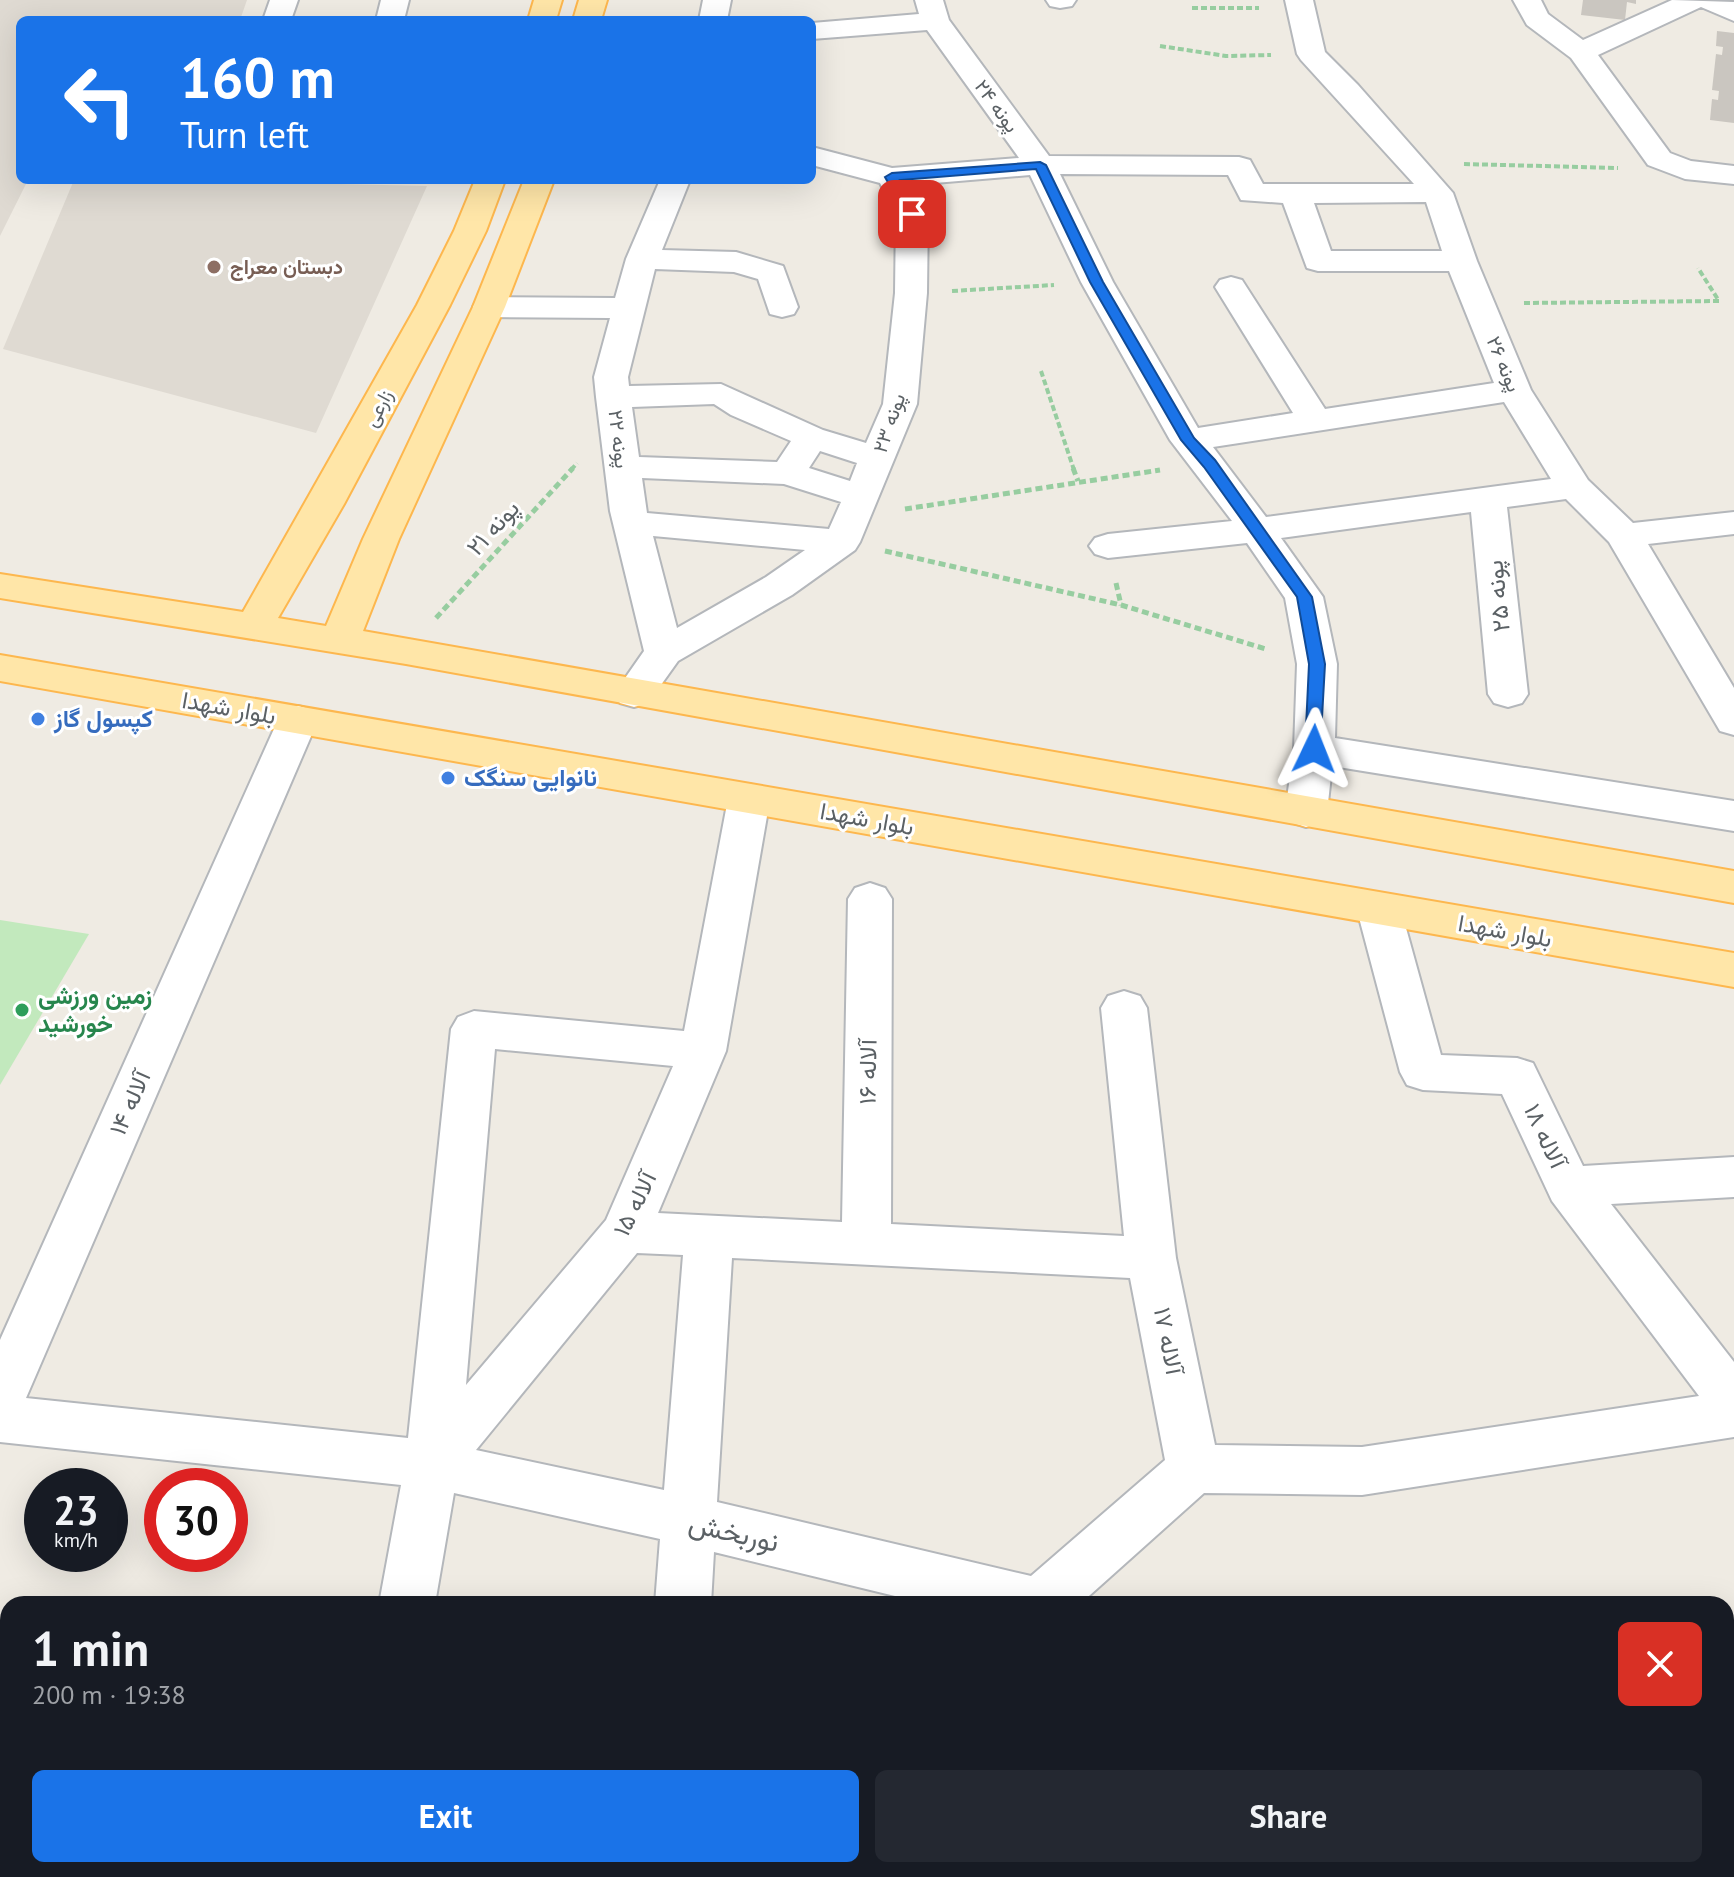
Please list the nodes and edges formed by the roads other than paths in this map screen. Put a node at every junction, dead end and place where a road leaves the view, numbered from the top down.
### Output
1 (1527, 0) edge
2 (1694, 0) edge
3 (1708, 0) edge
4 (1300, 4) edge
5 (932, 10) edge
6 (1734, 13) edge
7 (816, 30) edge
8 (1581, 52) junction
9 (816, 147) edge
10 (1040, 165) junction
11 (1734, 175) edge
12 (892, 177) junction
13 (488, 184) edge
14 (537, 184) edge
15 (673, 184) edge
16 (1438, 193) junction
17 (1295, 194) junction
18 (642, 259) junction
19 (1461, 261) junction
20 (1231, 287) dead end
21 (489, 307) junction
22 (782, 307) dead end
23 (630, 308) junction
24 (1514, 390) junction
25 (613, 397) junction
26 (1315, 421) junction
27 (811, 437) junction
28 (1199, 452) junction
29 (621, 458) junction
30 (877, 458) junction
31 (788, 473) junction
32 (1574, 487) junction
33 (1488, 497) junction
34 (852, 519) junction
35 (631, 523) junction
36 (1734, 523) edge
37 (1257, 530) junction
38 (1624, 535) junction
39 (1108, 546) dead end
40 (0, 586) edge
41 (253, 628) junction
42 (339, 642) junction
43 (664, 652) junction
44 (0, 668) edge
45 (634, 694) junction
46 (1508, 694) dead end
47 (298, 720) junction
48 (1734, 721) edge
49 (1314, 749) junction
50 (749, 799) junction
51 (1306, 812) junction
52 (1734, 816) edge
53 (1734, 887) edge
54 (870, 899) dead end
55 (1379, 910) junction
56 (1734, 970) edge
57 (1124, 1008) dead end
58 (703, 1051) junction
59 (1734, 1177) edge
60 (1569, 1187) junction
61 (625, 1232) junction
62 (709, 1238) junction
63 (866, 1246) junction
64 (1151, 1258) junction
65 (0, 1398) edge
66 (1734, 1402) edge
67 (1734, 1414) edge
68 (0, 1419) edge
69 (432, 1464) junction
70 (1193, 1469) junction
71 (690, 1521) junction
72 (408, 1596) edge
73 (684, 1596) edge
74 (1004, 1596) edge
75 (1047, 1596) edge

1 - 8 street
2 - 8 street
3 - 6 street
4 - 16 street, پونه ۲۶
5 - 7 street
5 - 10 street, پونه ۲۴
8 - 11 street
9 - 12 street
10 - 12 street
10 - 17 street
10 - 28 street, پونه ۲۴
12 - 30 street, پونه ۲۳
13 - 41 main road, زارعی
14 - 21 main road
15 - 18 street, پونه ۲۲
16 - 17 street
16 - 19 street, پونه ۲۶
17 - 19 street
18 - 22 street
18 - 23 street, پونه ۲۲
19 - 24 street, پونه ۲۶
20 - 26 street
21 - 23 street
21 - 42 main road
23 - 25 street, پونه ۲۲
24 - 26 street
24 - 32 street, پونه ۲۶
25 - 27 street
25 - 29 street, پونه ۲۲
26 - 28 street
27 - 30 street
27 - 31 street
28 - 37 street, پونه ۲۴
29 - 31 street
29 - 35 street, پونه ۲۲
30 - 34 street, پونه ۲۳
31 - 34 street
32 - 33 street
32 - 38 street, پونه ۲۶
33 - 37 street
33 - 46 street, پونه ۲۵
34 - 35 street
34 - 43 street
35 - 43 street, پونه ۲۲
36 - 38 street
37 - 39 street
37 - 49 street, پونه ۲۴
38 - 48 street, پونه ۲۶
40 - 41 main road
41 - 42 main road
42 - 45 main road
43 - 45 street
44 - 47 main road, بلوار شهدا
45 - 51 main road
47 - 50 main road, بلوار شهدا
47 - 65 street, آلاله ۱۴
49 - 51 street, پونه ۲۴
49 - 52 street
50 - 55 main road, بلوار شهدا
50 - 58 street, آلاله ۱۵
51 - 53 main road
54 - 63 street, آلاله ۱۶
55 - 56 main road, بلوار شهدا
55 - 60 street, آلاله ۱۸
57 - 64 street, آلاله ۱۷
58 - 61 street, آلاله ۱۵
58 - 69 street
59 - 60 street
60 - 66 street, آلاله ۱۸
61 - 62 street
61 - 69 street, آلاله ۱۵
62 - 63 street
62 - 71 street
63 - 64 street
64 - 70 street, آلاله ۱۷
67 - 70 street
68 - 69 street, نوربخش
69 - 71 street, نوربخش
69 - 72 street, آلاله ۱۵
70 - 75 street
71 - 73 street
71 - 74 street, نوربخش

